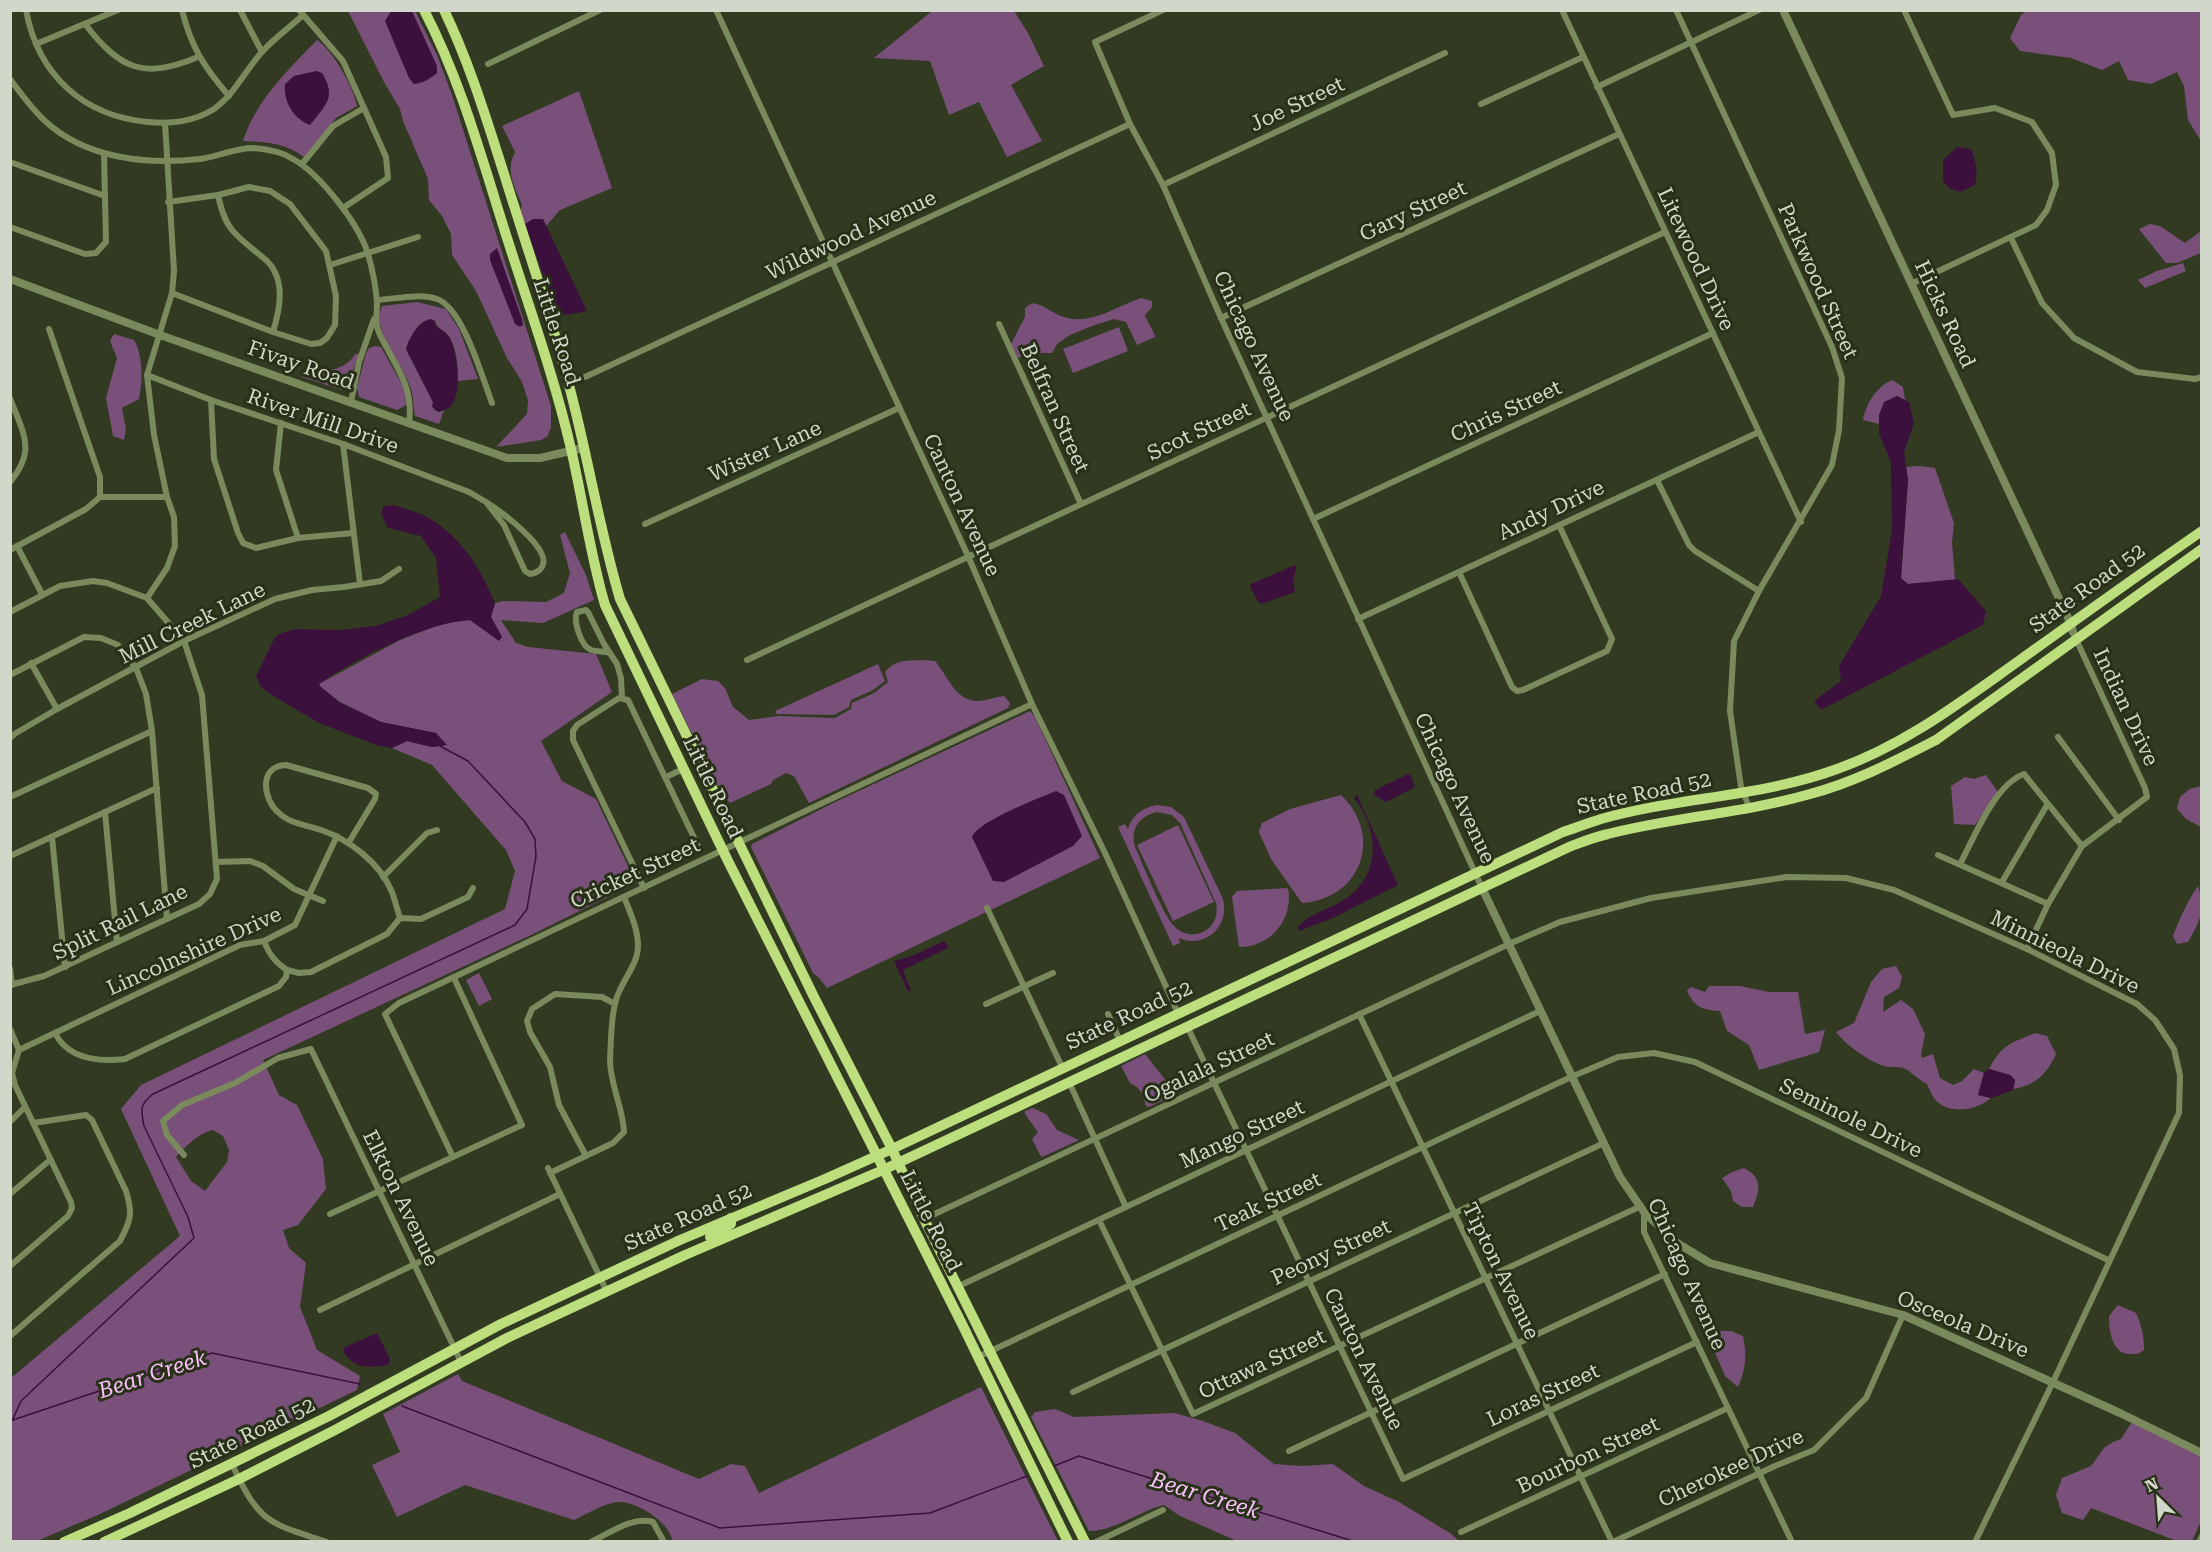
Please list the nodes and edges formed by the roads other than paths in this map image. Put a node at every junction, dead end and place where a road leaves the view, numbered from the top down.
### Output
1 (26, 10) edge
2 (118, 10) edge
3 (182, 10) edge
4 (240, 10) edge
5 (424, 10) edge
6 (444, 10) edge
7 (600, 10) edge
8 (716, 10) edge
9 (1163, 10) edge
10 (1562, 10) edge
11 (1676, 10) edge
12 (1759, 10) edge
13 (1784, 10) edge
14 (1904, 10) edge
15 (301, 13) edge
16 (85, 24) junction
17 (1691, 42) junction
18 (36, 44) junction
19 (262, 52) junction
20 (1445, 53) dead end
21 (198, 57) junction
22 (1583, 57) junction
23 (488, 64) dead end
24 (10, 79) edge
25 (1597, 87) junction
26 (229, 96) junction
27 (1481, 104) dead end
28 (364, 108) junction
29 (165, 123) junction
30 (1130, 124) junction
31 (1619, 134) junction
32 (104, 153) junction
33 (10, 162) edge
34 (166, 162) junction
35 (302, 164) junction
36 (1163, 185) junction
37 (218, 195) junction
38 (105, 196) junction
39 (168, 202) junction
40 (343, 208) junction
41 (10, 227) edge
42 (1665, 232) junction
43 (418, 237) dead end
44 (2011, 238) junction
45 (368, 252) junction
46 (832, 262) junction
47 (330, 265) junction
48 (10, 279) edge
49 (1911, 284) junction
50 (172, 293) junction
51 (377, 300) junction
52 (376, 310) junction
53 (1221, 318) junction
54 (999, 324) dead end
55 (49, 329) dead end
56 (273, 332) junction
57 (1713, 333) junction
58 (160, 335) junction
59 (147, 375) junction
60 (585, 377) dead end
61 (2202, 377) edge
62 (10, 398) edge
63 (211, 400) junction
64 (351, 402) junction
65 (492, 403) dead end
66 (898, 408) junction
67 (1267, 418) junction
68 (281, 423) junction
69 (409, 423) junction
70 (1759, 432) junction
71 (343, 444) junction
72 (583, 448) junction
73 (571, 450) junction
74 (1657, 480) junction
75 (10, 482) edge
76 (100, 496) junction
77 (167, 497) junction
78 (486, 502) junction
79 (1081, 504) junction
80 (1313, 519) junction
81 (1801, 522) junction
82 (645, 524) dead end
83 (1559, 525) junction
84 (2202, 531) edge
85 (353, 533) junction
86 (298, 538) junction
87 (17, 546) junction
88 (2202, 549) edge
89 (10, 550) edge
90 (969, 556) junction
91 (399, 569) dead end
92 (1458, 572) junction
93 (360, 584) junction
94 (1760, 591) junction
95 (42, 594) junction
96 (147, 598) junction
97 (10, 612) edge
98 (1358, 619) junction
99 (2073, 632) junction
100 (184, 641) junction
101 (610, 653) junction
102 (747, 660) dead end
103 (31, 663) junction
104 (136, 668) junction
105 (10, 675) edge
106 (622, 698) junction
107 (1032, 704) junction
108 (57, 709) junction
109 (1922, 728) junction
110 (152, 731) junction
111 (2058, 737) dead end
112 (10, 738) edge
113 (1929, 743) junction
114 (683, 769) junction
115 (666, 777) junction
116 (158, 788) junction
117 (1743, 792) junction
118 (10, 797) edge
119 (2047, 805) junction
120 (1749, 807) junction
121 (105, 812) junction
122 (2119, 820) junction
123 (437, 830) dead end
124 (337, 836) junction
125 (52, 837) junction
126 (348, 842) junction
127 (739, 843) junction
128 (2082, 846) junction
129 (699, 848) dead end
130 (723, 851) junction
131 (1938, 855) dead end
132 (10, 856) edge
133 (216, 862) junction
134 (1960, 864) junction
135 (1474, 873) junction
136 (383, 877) junction
137 (2002, 882) junction
138 (473, 888) dead end
139 (644, 888) junction
140 (1482, 888) junction
141 (310, 896) junction
142 (624, 897) junction
143 (322, 901) dead end
144 (2048, 904) junction
145 (987, 908) dead end
146 (400, 918) junction
147 (167, 919) junction
148 (264, 941) junction
149 (117, 942) junction
150 (1509, 944) junction
151 (2026, 949) junction
152 (65, 967) junction
153 (10, 968) edge
154 (287, 970) junction
155 (1053, 973) dead end
156 (454, 978) junction
157 (1250, 980) junction
158 (11, 985) edge
159 (1024, 987) junction
160 (615, 1004) junction
161 (986, 1004) dead end
162 (1540, 1011) junction
163 (1178, 1013) junction
164 (1108, 1014) dead end
165 (1359, 1014) junction
166 (1186, 1026) junction
167 (10, 1029) edge
168 (54, 1033) junction
169 (1120, 1041) junction
170 (19, 1050) junction
171 (1111, 1061) junction
172 (1062, 1068) junction
173 (1083, 1075) junction
174 (1571, 1077) junction
175 (1069, 1082) junction
176 (1392, 1082) junction
177 (1214, 1083) junction
178 (25, 1107) junction
179 (1014, 1108) junction
180 (10, 1122) edge
181 (33, 1124) junction
182 (1095, 1139) junction
183 (1604, 1143) junction
184 (1423, 1147) junction
185 (1246, 1150) junction
186 (184, 1155) dead end
187 (585, 1156) junction
188 (877, 1156) junction
189 (896, 1156) junction
190 (453, 1157) junction
191 (50, 1160) junction
192 (884, 1170) junction
193 (379, 1191) junction
194 (10, 1194) edge
195 (560, 1194) junction
196 (784, 1196) junction
197 (1126, 1207) junction
198 (1642, 1210) junction
199 (1455, 1213) junction
200 (330, 1214) dead end
201 (1277, 1216) junction
202 (731, 1218) junction
203 (924, 1219) junction
204 (1099, 1220) junction
205 (739, 1232) junction
206 (689, 1254) junction
207 (2108, 1260) junction
208 (414, 1264) junction
209 (10, 1266) edge
210 (1665, 1274) junction
211 (601, 1278) junction
212 (1486, 1278) junction
213 (1308, 1281) junction
214 (1130, 1285) junction
215 (958, 1286) junction
216 (607, 1292) junction
217 (320, 1310) dead end
218 (1903, 1315) junction
219 (12, 1333) edge
220 (1697, 1342) junction
221 (1517, 1343) junction
222 (1340, 1346) junction
223 (454, 1347) junction
224 (1162, 1350) junction
225 (990, 1351) junction
226 (978, 1357) junction
227 (462, 1362) junction
228 (2053, 1382) junction
229 (1073, 1392) dead end
230 (1728, 1408) junction
231 (1550, 1411) junction
232 (1371, 1412) junction
233 (1289, 1451) dead end
234 (2202, 1453) edge
235 (232, 1464) junction
236 (1760, 1473) junction
237 (1581, 1476) junction
238 (239, 1479) junction
239 (1403, 1479) joint
240 (1163, 1510) dead end
241 (1461, 1532) dead end
242 (2202, 1536) edge
243 (85, 1538) edge
244 (664, 1540) edge
245 (1792, 1540) edge
246 (64, 1542) edge
247 (104, 1542) edge
248 (327, 1542) edge
249 (591, 1542) edge
250 (1068, 1542) edge
251 (1085, 1542) edge
252 (1096, 1542) edge
253 (1613, 1542) edge
254 (1783, 1542) edge
255 (1975, 1542) edge
256 (2199, 1542) edge

1 - 18 street
2 - 16 street
3 - 21 street
4 - 19 street
5 - 73 main road, Little Road
6 - 72 main road, Little Road
7 - 23 street
8 - 46 street, Canton Avenue
9 - 30 street, Chicago Avenue
10 - 22 street, Litewood Drive
11 - 17 street, Parkwood Street
12 - 17 street
13 - 49 street, Hicks Road
14 - 44 street
15 - 19 street
15 - 28 street
16 - 18 street
16 - 21 street
17 - 25 street
17 - 81 street, Parkwood Street
18 - 29 street
19 - 26 street
20 - 36 street, Joe Street
21 - 26 street
22 - 25 street, Litewood Drive
22 - 27 street
24 - 32 street
25 - 31 street, Litewood Drive
26 - 29 street
28 - 35 street
28 - 40 street
29 - 34 street
30 - 36 street, Chicago Avenue
30 - 46 street, Wildwood Avenue
31 - 42 street, Litewood Drive
31 - 53 street, Gary Street
32 - 34 street
32 - 38 street
33 - 38 street
34 - 35 street
34 - 39 street
35 - 40 street
36 - 53 street, Chicago Avenue
37 - 39 street
37 - 47 street
37 - 56 street
38 - 41 street
39 - 50 street
40 - 45 street
42 - 57 street, Litewood Drive
42 - 67 street, Scot Street
43 - 45 street
44 - 49 street
44 - 61 street
45 - 47 street
45 - 51 street
46 - 60 street, Wildwood Avenue
46 - 66 street, Canton Avenue
47 - 56 street
48 - 58 street, Fivay Road
49 - 99 street, Hicks Road
50 - 56 street
50 - 58 street
51 - 52 street
51 - 65 street
52 - 64 street
52 - 69 street
53 - 67 street, Chicago Avenue
54 - 79 street, Belfran Street
55 - 76 street
57 - 70 street, Litewood Drive
57 - 80 street, Chris Street
58 - 59 street
58 - 64 street, Fivay Road
59 - 63 street, River Mill Drive
59 - 77 street
62 - 75 street
63 - 68 street, River Mill Drive
63 - 86 street
64 - 69 street, Fivay Road
66 - 82 street, Wister Lane
66 - 90 street, Canton Avenue
67 - 79 street, Scot Street
67 - 80 street, Chicago Avenue
68 - 71 street, River Mill Drive
68 - 86 street
69 - 73 street, Fivay Road
70 - 74 street, Andy Drive
70 - 81 street, Litewood Drive
71 - 78 street, River Mill Drive
71 - 85 street
72 - 73 street, Fivay Road
72 - 127 main road, Little Road
73 - 114 main road, Little Road
74 - 83 street, Andy Drive
74 - 94 street
76 - 77 street
76 - 87 street
77 - 96 street
78 - 78 street, River Mill Drive
79 - 90 street, Scot Street
80 - 98 street, Chicago Avenue
81 - 94 street, Parkwood Street
83 - 92 street, Andy Drive
83 - 92 street
84 - 99 main road, State Road 52
85 - 86 street
85 - 93 street
87 - 89 street
87 - 95 street
88 - 99 main road, State Road 52
90 - 102 street, Scot Street
90 - 107 street, Canton Avenue
91 - 93 street, Mill Creek Lane
92 - 98 street, Andy Drive
93 - 100 street, Mill Creek Lane
94 - 117 street, Parkwood Street
95 - 96 street
95 - 97 street
96 - 100 street
98 - 135 street, Chicago Avenue
99 - 109 main road, State Road 52
99 - 113 main road, State Road 52
99 - 122 street, Indian Drive
100 - 104 street, Mill Creek Lane
100 - 133 street, Split Rail Lane
101 - 101 street
101 - 106 street
103 - 104 street
103 - 105 street
103 - 108 street
104 - 108 street, Mill Creek Lane
104 - 110 street
106 - 115 street
106 - 139 street
107 - 127 street, Cricket Street
107 - 163 street, Canton Avenue
108 - 112 street, Mill Creek Lane
109 - 113 main road
109 - 117 main road, State Road 52
110 - 116 street
110 - 118 street
111 - 122 street
113 - 120 main road, State Road 52
114 - 115 street
114 - 130 main road, Little Road
115 - 129 street
116 - 121 street
116 - 147 street
117 - 120 street, Parkwood Street
117 - 135 main road, State Road 52
119 - 128 street
119 - 134 street
119 - 137 street
120 - 140 main road, State Road 52
121 - 125 street
121 - 149 street
122 - 128 street
123 - 136 street
124 - 126 street
124 - 126 street
124 - 141 street, Lincolnshire Drive
125 - 132 street
125 - 152 street
126 - 136 street
127 - 130 street, Cricket Street
127 - 189 main road, Little Road
128 - 144 street
130 - 139 street, Cricket Street
130 - 188 main road, Little Road
131 - 134 street
133 - 141 street
133 - 147 street, Split Rail Lane
134 - 137 street
135 - 140 street, Chicago Avenue
135 - 157 main road, State Road 52
136 - 146 street
137 - 144 street
138 - 146 street
139 - 142 street, Cricket Street
140 - 150 street, Chicago Avenue
140 - 166 main road, State Road 52
141 - 143 street
141 - 148 street, Lincolnshire Drive
142 - 156 street, Cricket Street
142 - 160 street
144 - 151 street
145 - 159 street
146 - 154 street
147 - 149 street, Split Rail Lane
148 - 154 street
148 - 168 street, Lincolnshire Drive
149 - 152 street, Split Rail Lane
150 - 151 street, Minnieola Drive
150 - 162 street, Chicago Avenue
150 - 165 street, Ogalala Street
151 - 207 street, Minnieola Drive
152 - 158 street, Split Rail Lane
153 - 158 street
154 - 168 street
155 - 159 street
156 - 190 street, Cricket Street
156 - 190 street
157 - 163 main road, State Road 52
157 - 166 main road
159 - 161 street
159 - 172 street
160 - 187 street
160 - 187 street
162 - 174 street, Chicago Avenue
162 - 176 street, Mango Street
163 - 169 main road, State Road 52
163 - 171 main road
164 - 169 street
165 - 176 street, Tipton Avenue
165 - 177 street, Ogalala Street
166 - 171 main road, State Road 52
166 - 177 street, Canton Avenue
167 - 170 street
168 - 170 street, Lincolnshire Drive
169 - 172 main road, State Road 52
170 - 178 street
171 - 173 main road, State Road 52
172 - 173 main road
172 - 179 main road
172 - 189 main road, State Road 52
173 - 175 main road, State Road 52
174 - 183 street, Chicago Avenue
174 - 184 street, Teak Street
174 - 207 street, Seminole Drive
175 - 179 main road, State Road 52
175 - 182 street
176 - 184 street, Tipton Avenue
176 - 185 street, Mango Street
177 - 182 street, Ogalala Street
177 - 185 street, Canton Avenue
178 - 180 street
178 - 181 street
179 - 189 main road, State Road 52
181 - 191 street
181 - 219 street
182 - 197 street
182 - 203 street, Ogalala Street
183 - 198 street, Chicago Avenue
183 - 199 street, Peony Street
184 - 199 street, Tipton Avenue
184 - 201 street, Teak Street
185 - 197 street, Mango Street
185 - 201 street, Canton Avenue
186 - 193 street, Elkton Avenue
187 - 195 street
188 - 189 main road, State Road 52
188 - 192 main road, Little Road
188 - 196 main road, State Road 52
189 - 192 main road, State Road 52
189 - 203 main road, Little Road
190 - 193 street
191 - 194 street
191 - 209 street
192 - 205 main road, State Road 52
192 - 226 main road, Little Road
193 - 200 street
193 - 208 street, Elkton Avenue
195 - 208 street
195 - 211 street
196 - 202 main road, State Road 52
196 - 205 main road
197 - 204 street, Mango Street
198 - 210 street, Chicago Avenue
198 - 212 street, Ottawa Street
198 - 218 street, Osceola Drive
199 - 212 street, Tipton Avenue
199 - 213 street, Peony Street
201 - 213 street, Canton Avenue
201 - 214 street, Teak Street
202 - 206 main road
202 - 211 main road, State Road 52
203 - 215 main road, Little Road
204 - 214 street
204 - 215 street, Mango Street
205 - 206 main road, State Road 52
206 - 216 main road, State Road 52
207 - 228 street, Minnieola Drive
208 - 217 street
208 - 223 street, Elkton Avenue
210 - 220 street, Chicago Avenue
210 - 221 street
211 - 216 street
211 - 223 main road, State Road 52
212 - 221 street, Tipton Avenue
212 - 222 street, Ottawa Street
213 - 222 street, Canton Avenue
213 - 224 street, Peony Street
214 - 224 street
214 - 225 street, Teak Street
215 - 225 main road, Little Road
216 - 227 main road, State Road 52
218 - 228 street, Osceola Drive
218 - 236 street, Cherokee Drive
220 - 230 street, Chicago Avenue
220 - 231 street, Loras Street
221 - 231 street, Tipton Avenue
221 - 232 street
222 - 224 street, Ottawa Street
222 - 232 street, Canton Avenue
223 - 227 street, Elkton Avenue
223 - 235 main road, State Road 52
224 - 229 street, Peony Street
225 - 226 street, Teak Street
225 - 251 main road, Little Road
226 - 250 main road, Little Road
227 - 238 main road, State Road 52
228 - 234 street, Osceola Drive
228 - 255 street, Minnieola Drive
230 - 236 street, Chicago Avenue
230 - 237 street, Bourbon Street
231 - 237 street, Tipton Avenue
231 - 239 street, Loras Street
232 - 233 street
232 - 239 street, Canton Avenue
235 - 238 street
235 - 243 main road, State Road 52
236 - 245 street, Chicago Avenue
236 - 253 street, Cherokee Drive
237 - 241 street, Bourbon Street
237 - 253 street, Tipton Avenue
238 - 247 main road, State Road 52
238 - 248 street
240 - 252 street
242 - 256 street
243 - 246 main road, State Road 52
244 - 249 street
245 - 254 street

